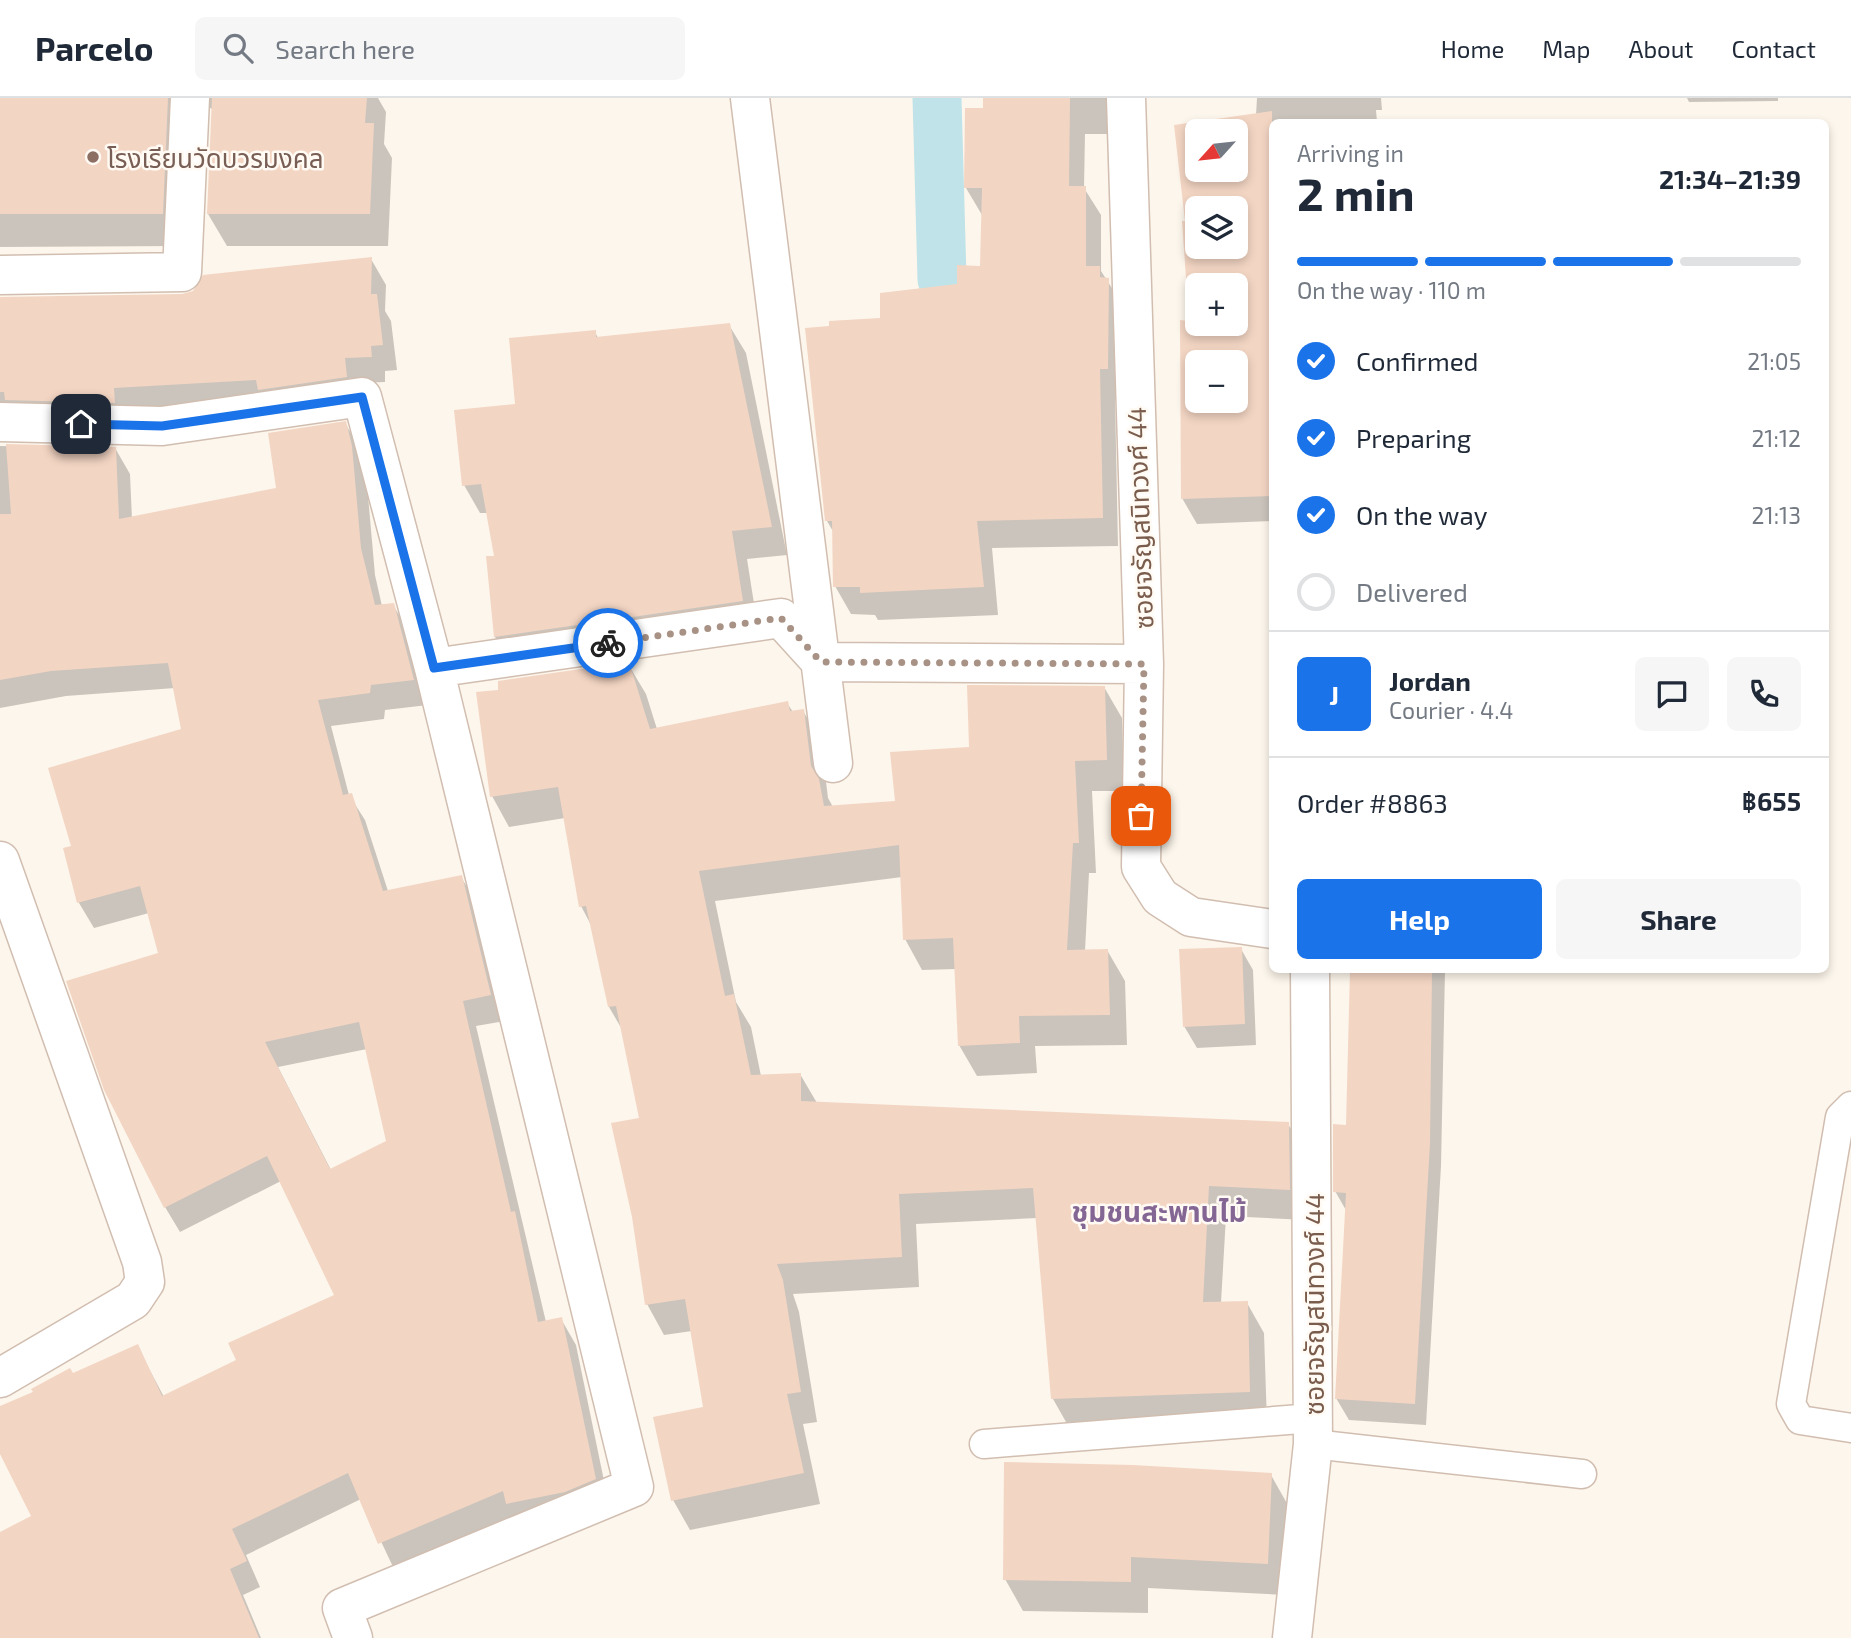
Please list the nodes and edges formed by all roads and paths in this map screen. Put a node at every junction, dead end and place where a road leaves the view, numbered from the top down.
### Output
1 (190, 98) edge
2 (750, 98) edge
3 (1126, 98) edge
4 (0, 275) edge
5 (0, 422) edge
6 (821, 662) junction
7 (1144, 664) junction
8 (434, 668) junction
9 (832, 763) dead end
10 (0, 861) edge
11 (1269, 929) edge
12 (1310, 973) edge
13 (1851, 1106) edge
14 (0, 1378) edge
15 (1851, 1428) edge
16 (1313, 1431) junction
17 (984, 1444) dead end
18 (1582, 1474) dead end
19 (353, 1638) edge
20 (1292, 1638) edge

1 - 4 street
2 - 6 street
3 - 7 street, ซอยจรัญสนิทวงศ์ 44
5 - 8 street
6 - 7 street
6 - 8 street
6 - 9 street
7 - 11 street, ซอยจรัญสนิทวงศ์ 44
8 - 19 street
10 - 14 street
12 - 16 street, ซอยจรัญสนิทวงศ์ 44
13 - 15 lane
16 - 17 lane
16 - 18 lane
16 - 20 street, ซอยจรัญสนิทวงศ์ 44

